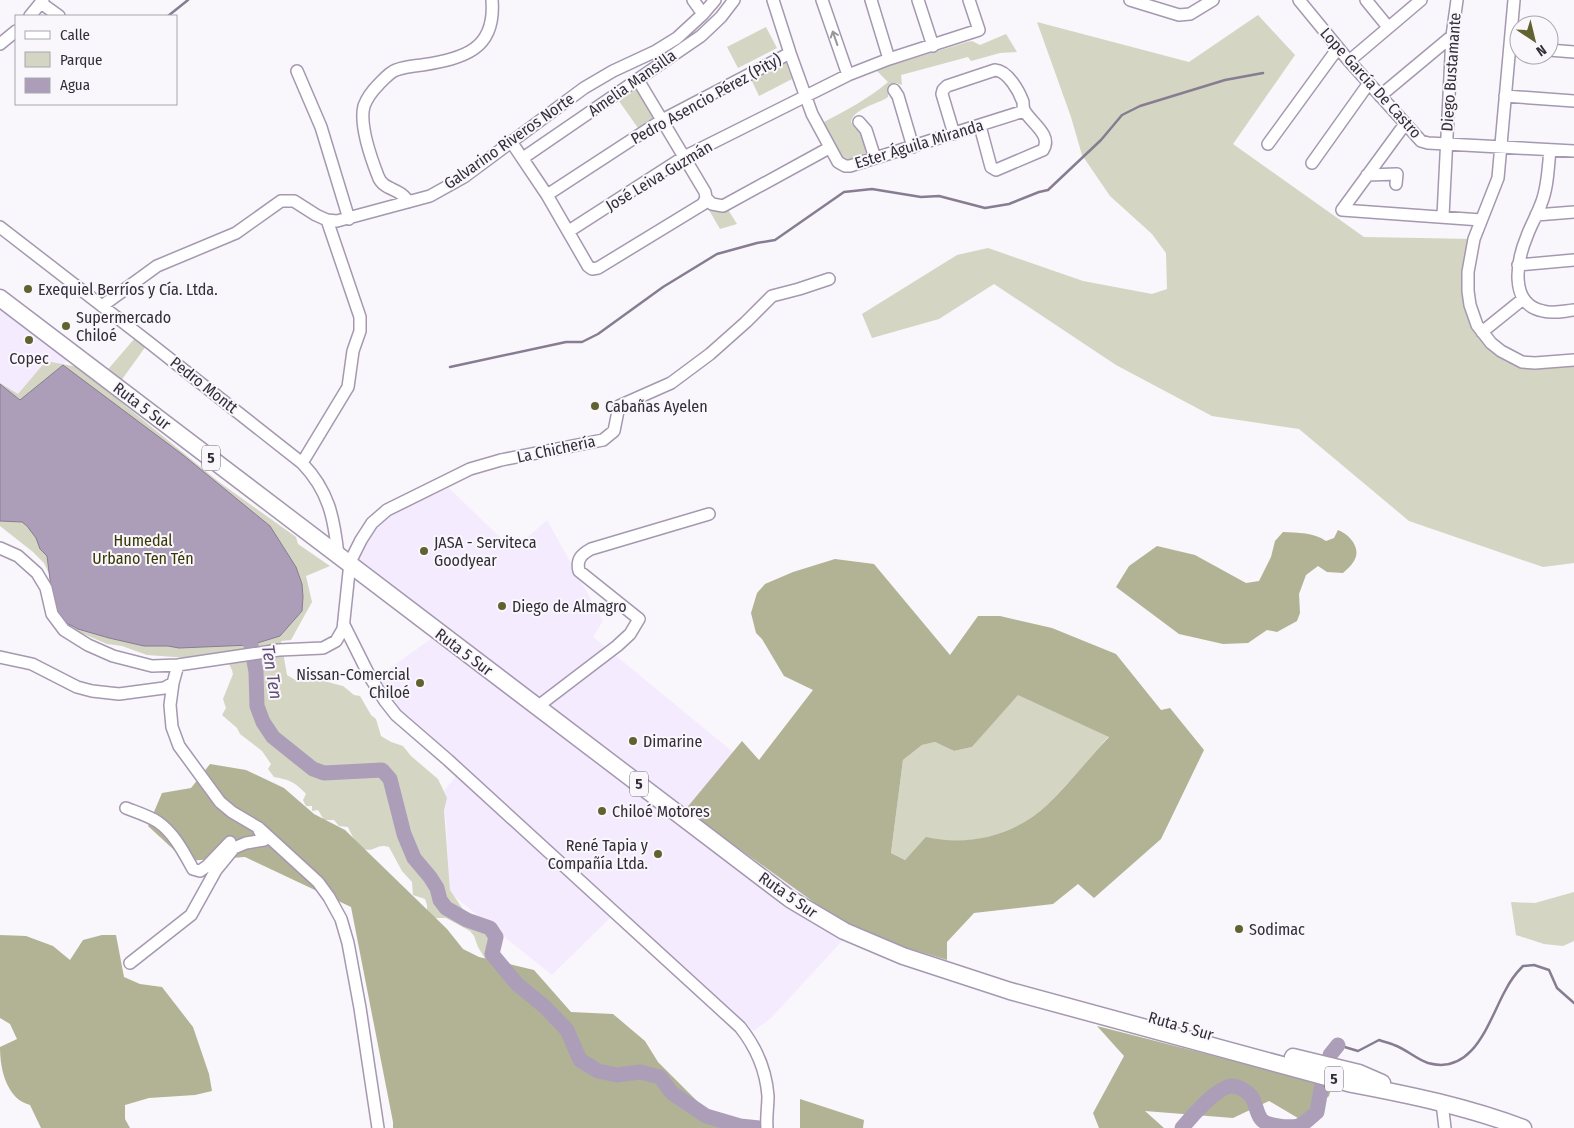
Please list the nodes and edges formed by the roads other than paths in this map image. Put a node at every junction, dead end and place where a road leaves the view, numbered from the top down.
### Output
1 (492, 0) edge
2 (693, 0) edge
3 (715, 0) edge
4 (734, 0) edge
5 (773, 0) edge
6 (822, 0) edge
7 (871, 0) edge
8 (918, 0) edge
9 (969, 0) edge
10 (1130, 0) edge
11 (1213, 0) edge
12 (1299, 0) edge
13 (1366, 0) edge
14 (1421, 0) edge
15 (1457, 0) edge
16 (1514, 0) edge
17 (42, 2) edge
18 (703, 14) junction
19 (31, 15) edge
20 (58, 15) edge
21 (1514, 15) edge
22 (1388, 27) junction
23 (15, 32) edge
24 (1452, 36) junction
25 (0, 44) edge
26 (933, 46) junction
27 (1338, 48) junction
28 (1559, 51) edge
29 (1574, 52) edge
30 (790, 53) junction
31 (889, 59) junction
32 (1349, 60) junction
33 (1511, 65) edge
34 (297, 71) dead end
35 (848, 75) junction
36 (638, 80) junction
37 (1369, 83) junction
38 (894, 90) dead end
39 (1380, 96) junction
40 (1505, 96) junction
41 (805, 97) junction
42 (1574, 101) edge
43 (1024, 111) junction
44 (662, 120) junction
45 (859, 122) dead end
46 (1404, 124) junction
47 (980, 126) junction
48 (954, 134) junction
49 (512, 143) junction
50 (1268, 144) dead end
51 (1446, 144) junction
52 (913, 147) junction
53 (1501, 147) junction
54 (829, 148) junction
55 (1550, 150) junction
56 (1574, 151) edge
57 (684, 157) junction
58 (523, 158) junction
59 (875, 158) junction
60 (1312, 163) dead end
61 (1367, 175) junction
62 (1396, 184) dead end
63 (547, 195) junction
64 (706, 198) junction
65 (408, 202) junction
66 (1574, 212) edge
67 (1536, 215) junction
68 (1443, 216) junction
69 (349, 219) junction
70 (328, 220) junction
71 (1481, 220) junction
72 (0, 227) edge
73 (568, 231) junction
74 (1574, 260) edge
75 (1518, 265) junction
76 (829, 279) dead end
77 (0, 298) edge
78 (1523, 299) junction
79 (102, 306) junction
80 (1574, 310) edge
81 (1482, 332) junction
82 (1574, 360) edge
83 (302, 463) junction
84 (709, 514) dead end
85 (0, 548) edge
86 (344, 560) junction
87 (344, 625) junction
88 (0, 657) edge
89 (178, 665) junction
90 (173, 683) junction
91 (537, 707) junction
92 (126, 808) dead end
93 (258, 828) junction
94 (246, 843) junction
95 (130, 963) dead end
96 (948, 970) junction
97 (1172, 1023) junction
98 (1184, 1038) junction
99 (1409, 1095) junction
100 (1442, 1103) junction
101 (378, 1128) edge
102 (766, 1128) edge
103 (1445, 1128) edge
104 (1523, 1128) edge

1 - 65 street
2 - 18 street
3 - 18 street, Galvarino Riveros Norte
4 - 36 street, Amelia Mansilla
5 - 30 street, Ester Águila Miranda
35 -> 6 street
7 - 31 street
8 - 26 street
9 - 26 street, José Leiva Guzmán
10 - 11 street
12 - 27 street, Lope García De Castro
13 - 22 street
14 - 22 street
15 - 24 street, Diego Bustamante
16 - 21 street
17 - 19 street
17 - 20 street
18 - 49 street, Galvarino Riveros Norte
22 - 32 street
23 - 25 street
24 - 39 street
24 - 51 street, Diego Bustamante
26 - 31 street, José Leiva Guzmán
27 - 32 street, Lope García De Castro
27 - 50 street
28 - 29 street
30 - 41 street, Ester Águila Miranda
30 - 44 street, Pedro Asencio Pérez (Pity)
31 - 35 street, José Leiva Guzmán
32 - 37 street, Lope García De Castro
33 - 40 street
34 - 69 street
35 - 41 street, José Leiva Guzmán
36 - 44 street
36 - 58 street, Amelia Mansilla
37 - 39 street, Lope García De Castro
37 - 60 street
38 - 52 street
39 - 46 street, Lope García De Castro
40 - 42 street
40 - 53 street
41 - 54 street, Ester Águila Miranda
41 - 57 street, José Leiva Guzmán
43 - 47 street, Ester Águila Miranda
43 - 47 street
43 - 48 street
44 - 57 street
44 - 63 street, Pedro Asencio Pérez (Pity)
45 - 59 street
46 - 51 street, Lope García De Castro
46 - 61 street
47 - 48 street, Ester Águila Miranda
48 - 52 street, Ester Águila Miranda
49 - 58 street
49 - 65 street, Galvarino Riveros Norte
51 - 53 street, Lope García De Castro
51 - 68 street, Diego Bustamante
52 - 59 street, Ester Águila Miranda
53 - 55 street, Lope García De Castro
53 - 71 street
54 - 59 street, Ester Águila Miranda
54 - 64 street
55 - 56 street, Lope García De Castro
55 - 67 street
57 - 64 street
57 - 73 street, José Leiva Guzmán
58 - 63 street
61 - 62 street
61 - 68 street
63 - 73 street
64 - 73 street
65 - 69 street, Galvarino Riveros Norte
66 - 67 street
67 - 75 street
68 - 71 street
69 - 70 street, Galvarino Riveros Norte
70 - 79 street
70 - 83 street
71 - 81 street
72 - 79 street, Pedro Montt
74 - 75 street
75 - 78 street
76 - 86 street, La Chichería
77 - 86 highway, Ruta 5 Sur / 5
78 - 80 street
78 - 81 street
79 - 83 street, Pedro Montt
81 - 82 street
83 - 86 street, Pedro Montt
84 - 91 street
85 - 89 street
86 - 87 street
86 - 91 highway, Ruta 5 Sur / 5
87 - 89 street
87 - 102 street
88 - 90 street
89 - 90 street
90 - 93 street
91 - 96 highway, Ruta 5 Sur / 5
92 - 94 street
93 - 94 street
93 - 101 street
94 - 95 street
96 - 97 highway, Ruta 5 Sur / 5
96 - 98 highway, Ruta 5 Sur / 5
97 - 98 highway
97 - 99 highway, Ruta 5 Sur / 5
98 - 99 highway, Ruta 5 Sur / 5
99 - 100 highway, Ruta 5 Sur / 5
100 - 103 street
100 - 104 highway, Ruta 5 Sur / 5

